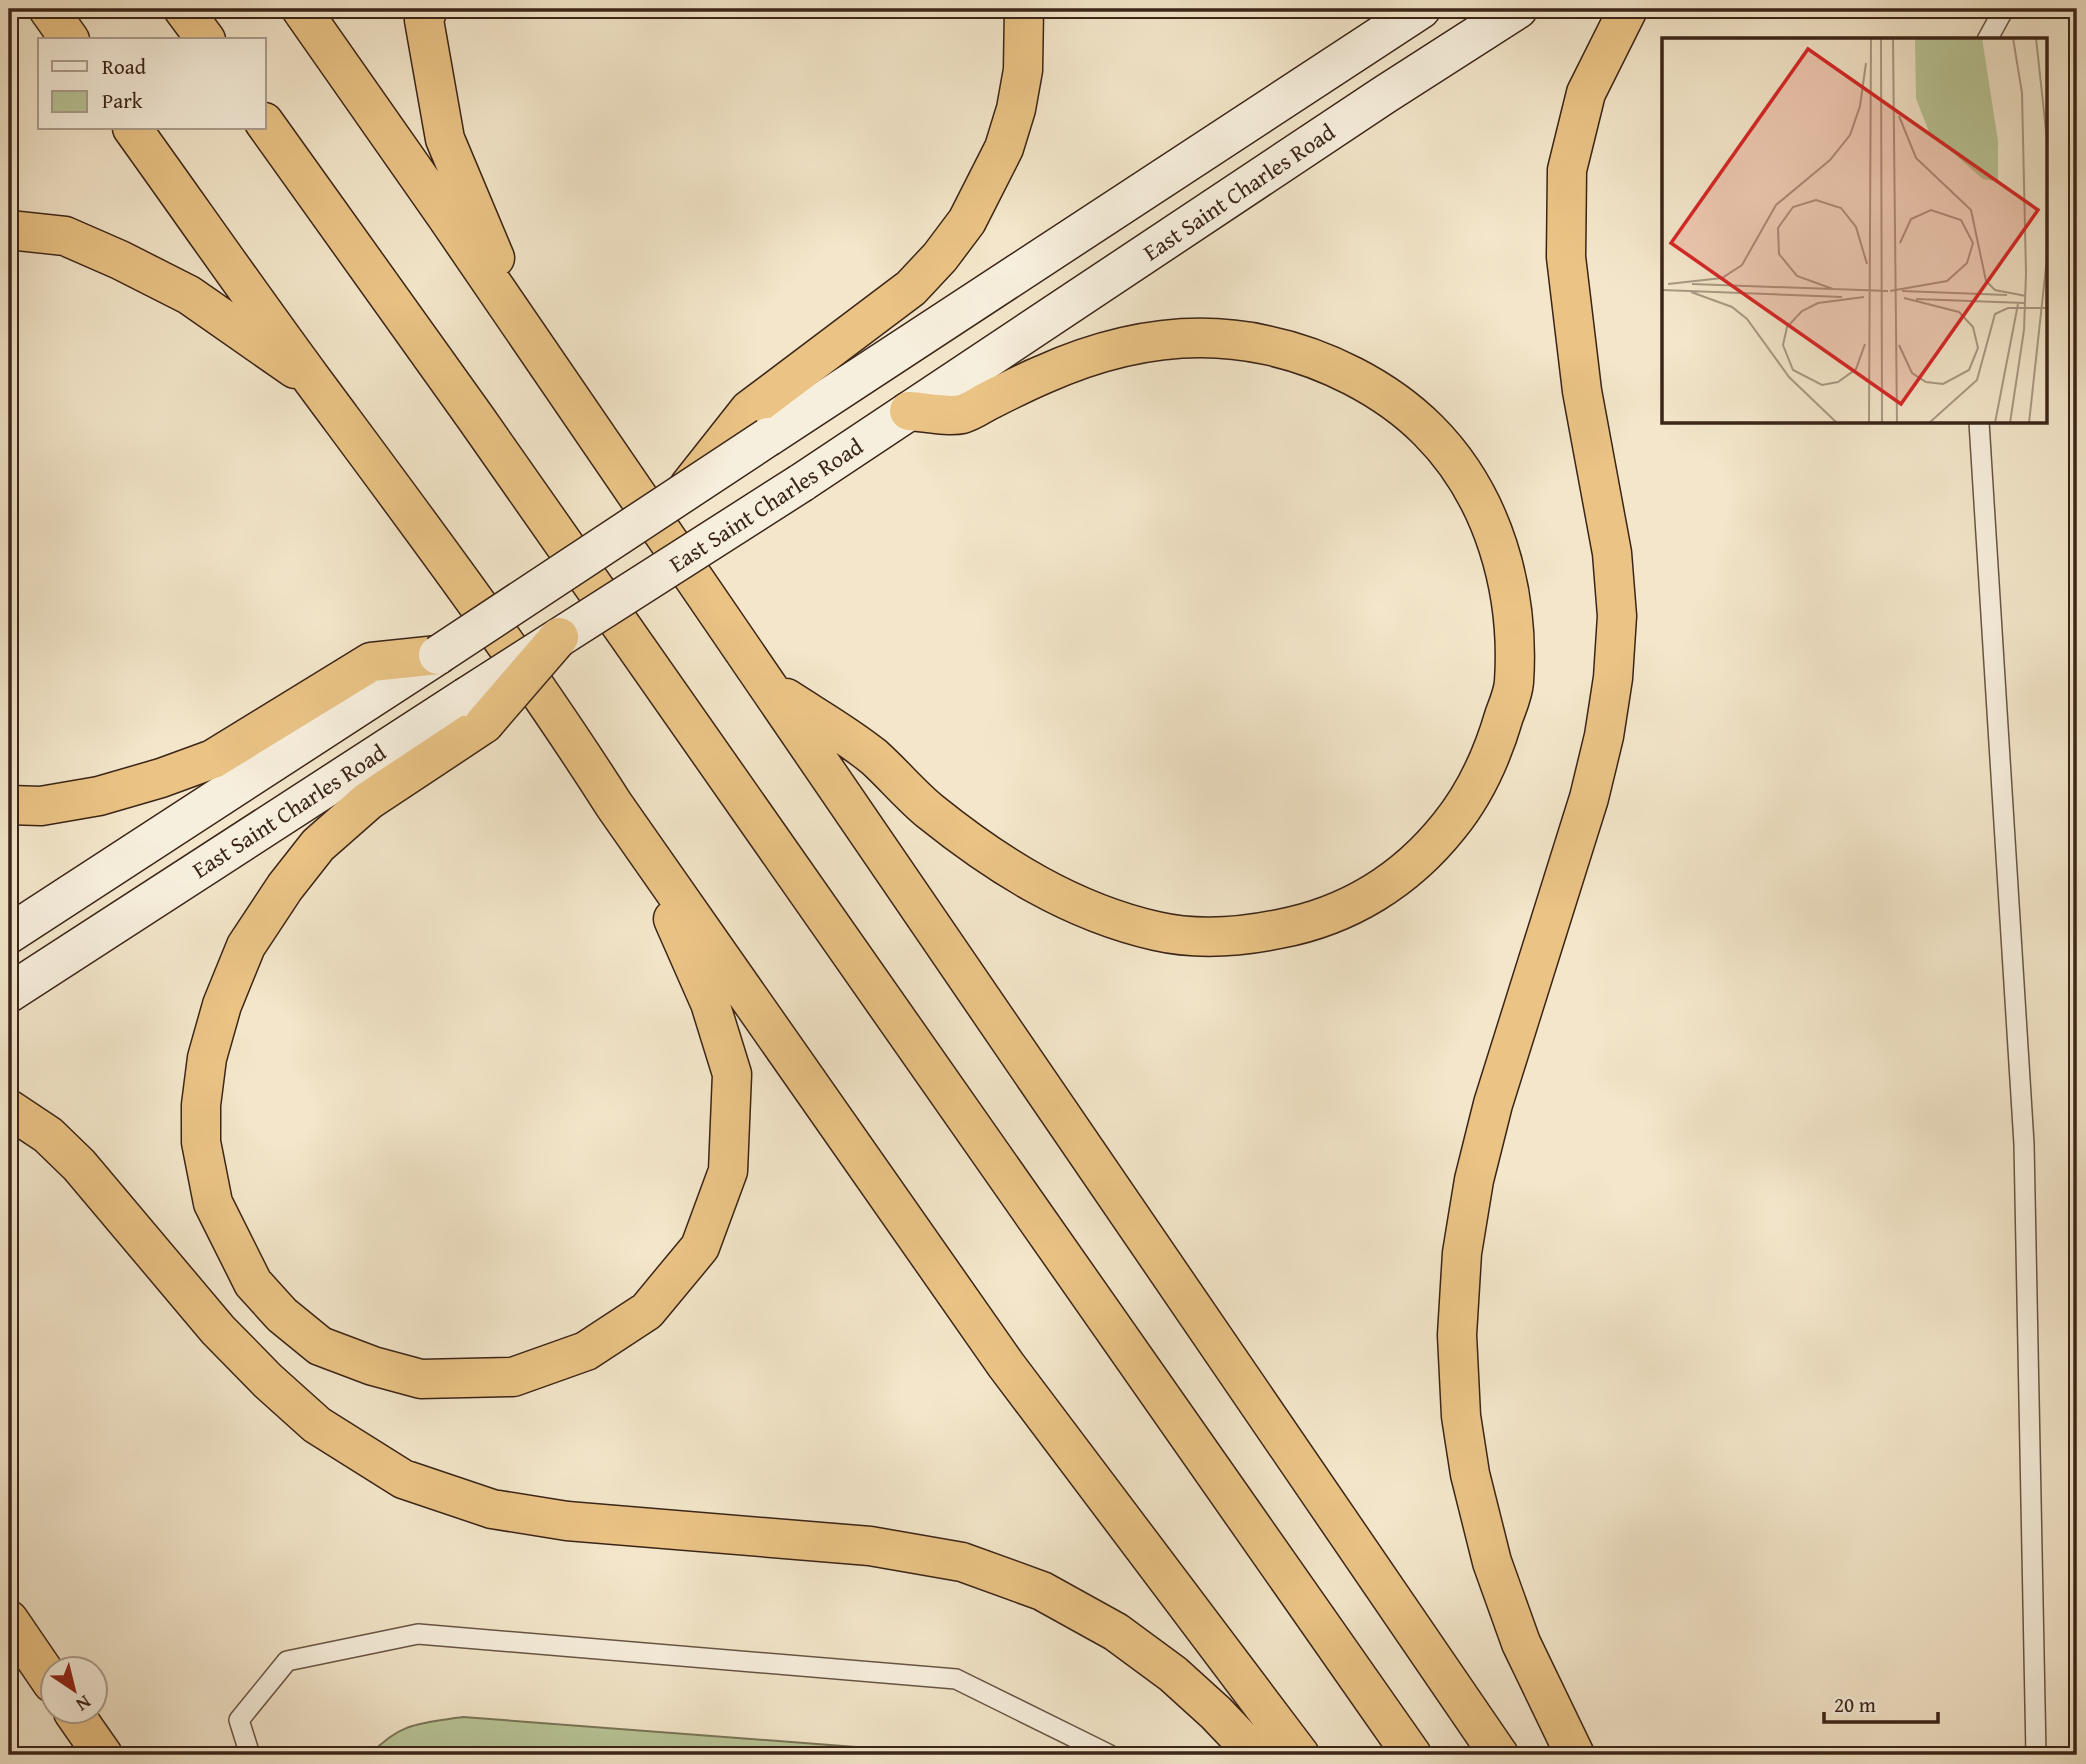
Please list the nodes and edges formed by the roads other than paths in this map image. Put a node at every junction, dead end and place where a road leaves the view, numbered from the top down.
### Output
1 (48, 9) edge
2 (183, 9) edge
3 (301, 9) edge
4 (428, 9) edge
5 (1024, 9) edge
6 (1422, 9) edge
7 (1518, 9) edge
8 (1628, 9) edge
9 (2004, 9) edge
10 (69, 38) edge
11 (205, 38) edge
12 (1988, 38) edge
13 (266, 125) edge
14 (133, 130) edge
15 (9, 230) edge
16 (527, 334) junction
17 (314, 382) junction
18 (909, 411) junction
19 (759, 424) junction
20 (1979, 424) edge
21 (559, 637) joint
22 (438, 655) junction
23 (768, 686) junction
24 (475, 710) junction
25 (9, 805) edge
26 (614, 805) junction
27 (9, 934) edge
28 (9, 992) edge
29 (9, 1109) edge
30 (9, 1620) edge
31 (38, 1662) edge
32 (83, 1726) edge
33 (103, 1755) edge
34 (250, 1755) edge
35 (1110, 1755) edge
36 (1256, 1755) edge
37 (1300, 1755) edge
38 (1412, 1755) edge
39 (1499, 1755) edge
40 (1575, 1755) edge
41 (2036, 1755) edge

1 - 10 highway
2 - 11 highway
3 - 16 highway
4 - 16 highway
5 - 19 highway
6 - 19 main road
7 - 18 main road, East Saint Charles Road
8 - 40 highway
9 - 12 lane
13 - 38 highway
14 - 17 highway
15 - 17 highway
16 - 23 highway
17 - 26 highway
18 - 21 main road, East Saint Charles Road, bridge
18 - 23 highway
19 - 22 main road, bridge
20 - 41 lane
21 - 24 highway, bridge
22 - 25 highway
22 - 27 main road
23 - 39 highway
24 - 26 highway
24 - 28 main road, East Saint Charles Road
26 - 37 highway
29 - 36 highway
30 - 31 highway
32 - 33 highway
34 - 35 lane

